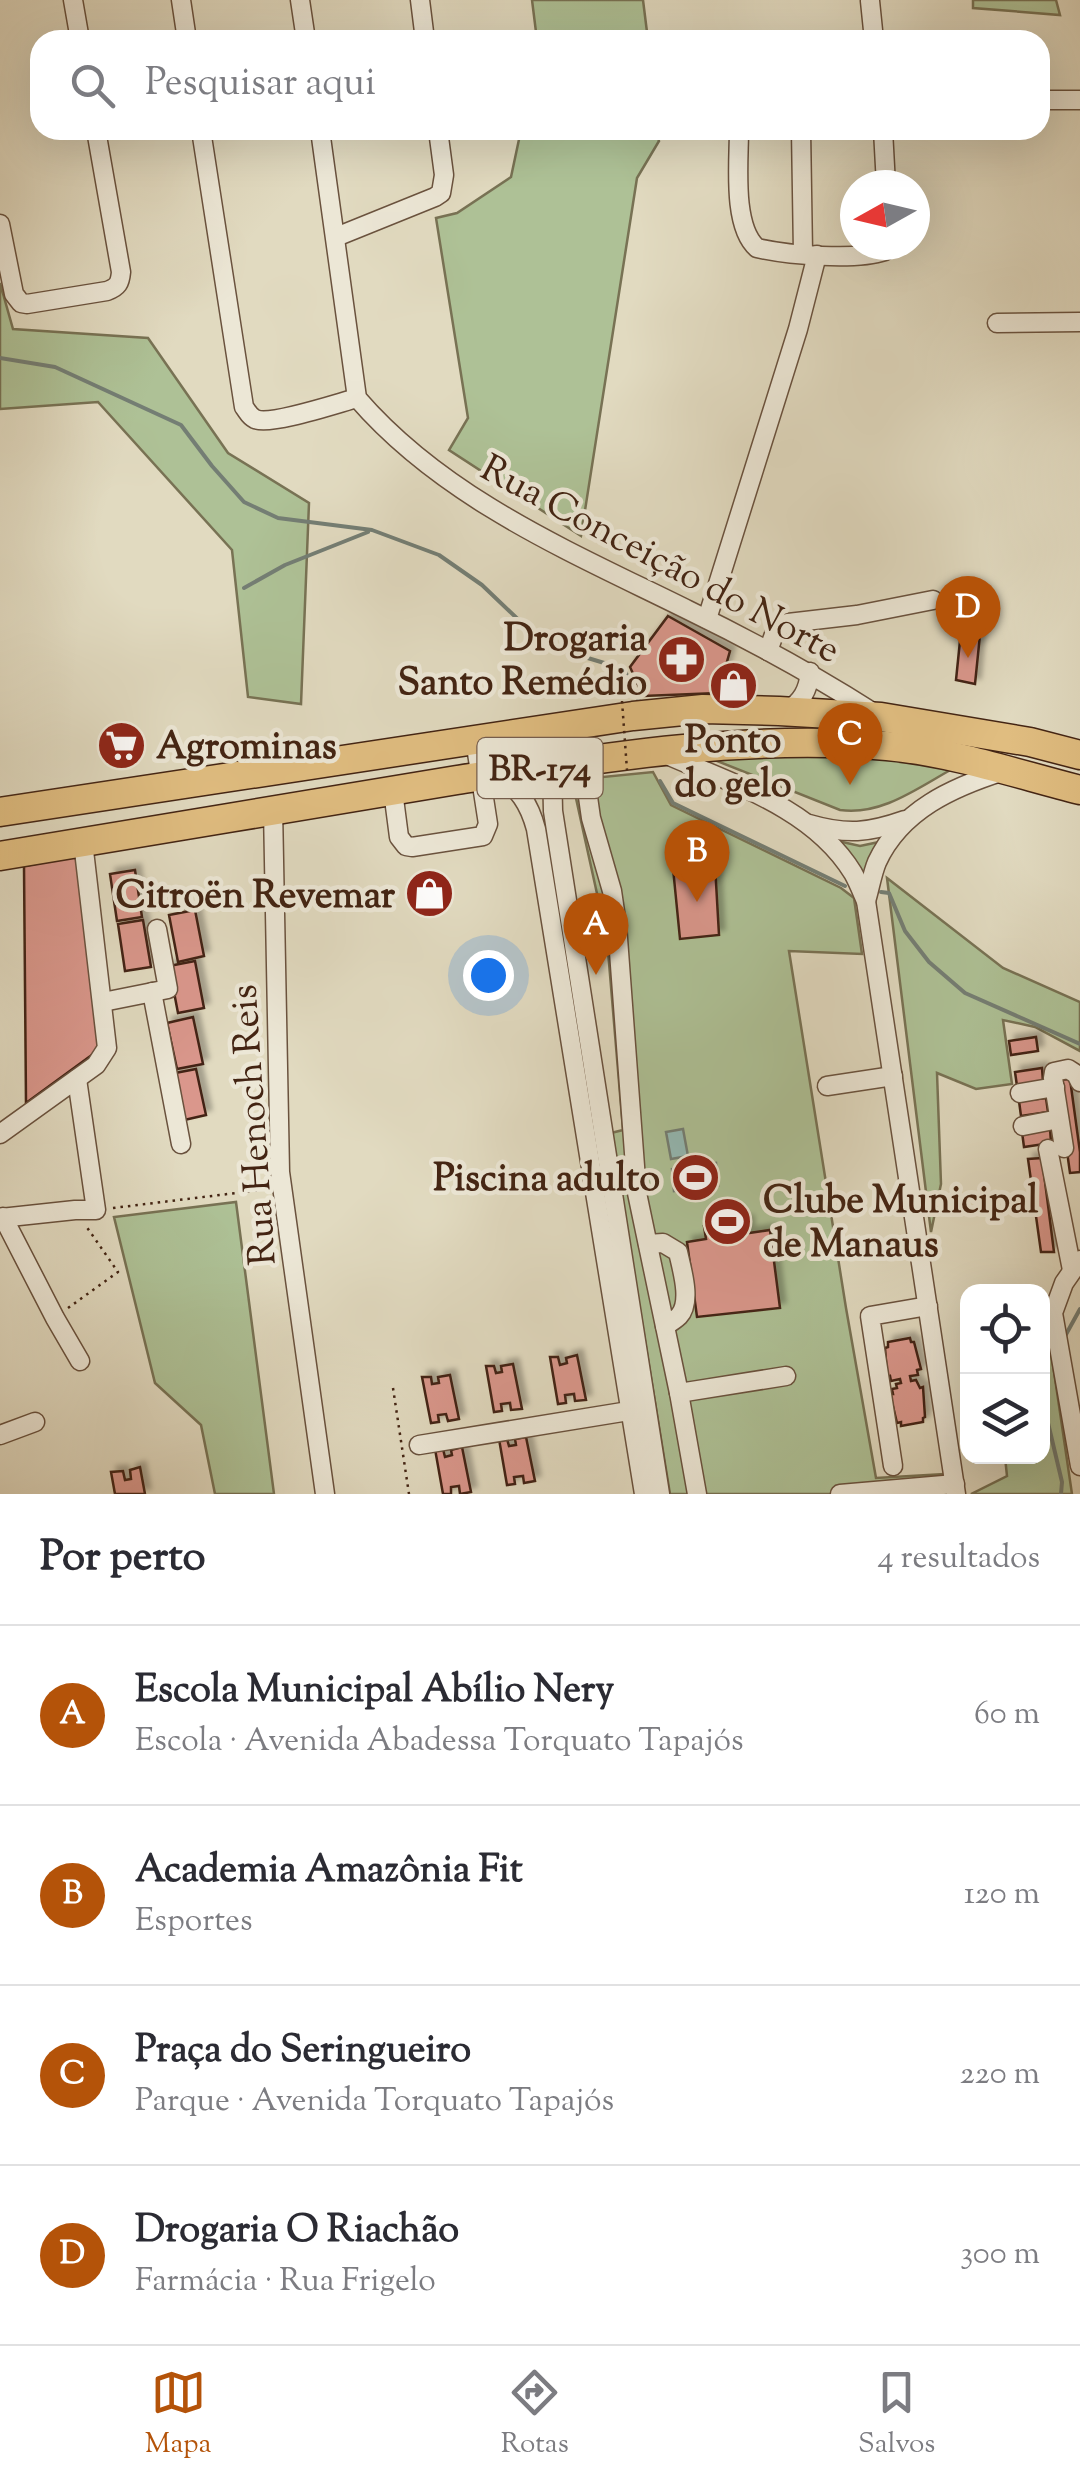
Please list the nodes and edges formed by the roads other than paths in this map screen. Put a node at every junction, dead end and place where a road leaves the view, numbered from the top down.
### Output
1 (72, 0) edge
2 (181, 0) edge
3 (300, 0) edge
4 (420, 0) edge
5 (870, 1) edge
6 (78, 30) edge
7 (186, 30) edge
8 (304, 30) edge
9 (424, 30) edge
10 (873, 30) edge
11 (1050, 100) edge
12 (1080, 100) edge
13 (98, 140) edge
14 (203, 140) edge
15 (322, 140) edge
16 (439, 140) edge
17 (738, 140) edge
18 (802, 140) edge
19 (884, 140) edge
20 (885, 170) edge
21 (0, 224) edge
22 (336, 236) junction
23 (810, 254) junction
24 (840, 254) edge
25 (997, 322) dead end
26 (1080, 322) edge
27 (357, 398) junction
28 (933, 600) dead end
29 (707, 619) junction
30 (768, 651) junction
31 (810, 672) junction
32 (787, 711) junction
33 (881, 717) junction
34 (475, 740) junction
35 (657, 750) junction
36 (1080, 756) edge
37 (583, 762) junction
38 (552, 766) junction
39 (1005, 770) junction
40 (489, 775) junction
41 (1080, 790) edge
42 (393, 791) junction
43 (273, 810) junction
44 (0, 812) edge
45 (911, 818) junction
46 (808, 824) junction
47 (83, 842) junction
48 (0, 856) edge
49 (866, 901) junction
50 (559, 909) junction
51 (157, 929) dead end
52 (152, 992) junction
53 (103, 1002) junction
54 (893, 1076) junction
55 (77, 1080) junction
56 (1080, 1082) edge
57 (827, 1086) dead end
58 (1054, 1087) junction
59 (1020, 1093) dead end
60 (1059, 1119) junction
61 (1023, 1126) dead end
62 (0, 1134) edge
63 (180, 1144) dead end
64 (2, 1218) edge
65 (648, 1244) junction
66 (1076, 1266) edge
67 (928, 1306) junction
68 (665, 1326) junction
69 (80, 1361) dead end
70 (786, 1376) dead end
71 (679, 1393) junction
72 (638, 1410) junction
73 (1075, 1410) edge
74 (35, 1422) dead end
75 (0, 1436) edge
76 (420, 1445) dead end
77 (1080, 1463) edge
78 (893, 1466) dead end
79 (956, 1489) edge
80 (325, 1494) edge
81 (644, 1494) edge
82 (660, 1494) edge
83 (697, 1494) edge
84 (840, 1494) edge

1 - 6 street
2 - 7 street
3 - 8 street
4 - 9 street
5 - 10 street
11 - 12 street
13 - 21 street
14 - 27 street
15 - 22 street
16 - 22 street
17 - 23 street
18 - 23 street
19 - 20 street
22 - 27 street
23 - 24 street
23 - 29 street
25 - 26 street
27 - 29 street, Rua Conceição do Norte
28 - 30 street
29 - 30 street, Rua Conceição do Norte
30 - 31 street, Rua Conceição do Norte
31 - 32 street
31 - 33 street, Rua Conceição do Norte
32 - 33 highway, BR-174
32 - 34 highway, BR-174
33 - 36 highway, BR-174
34 - 40 street
34 - 44 highway, BR-174
35 - 37 highway, BR-174
35 - 39 highway, BR-174
35 - 46 street
37 - 38 highway, BR-174
37 - 65 street
38 - 40 highway, BR-174
38 - 50 street
39 - 41 highway, BR-174
39 - 45 street
40 - 42 highway, BR-174
40 - 42 street
40 - 50 street
42 - 43 highway, BR-174
43 - 47 highway, BR-174
43 - 80 street, Rua Henoch Reis
45 - 46 street
45 - 49 street
46 - 49 street
47 - 48 highway, BR-174
47 - 53 street
49 - 54 street
50 - 72 street
51 - 52 street
52 - 53 street
52 - 63 street
53 - 55 street
54 - 57 street
54 - 67 street
55 - 62 street
55 - 64 street
56 - 58 street
58 - 59 street
58 - 60 street
60 - 61 street
60 - 66 street
64 - 69 street
65 - 68 street
65 - 68 street
66 - 73 street
67 - 78 street
67 - 79 street
68 - 71 street
70 - 71 street
71 - 83 street
72 - 76 street
72 - 81 street
72 - 82 street
73 - 77 street
74 - 75 street
79 - 84 street

